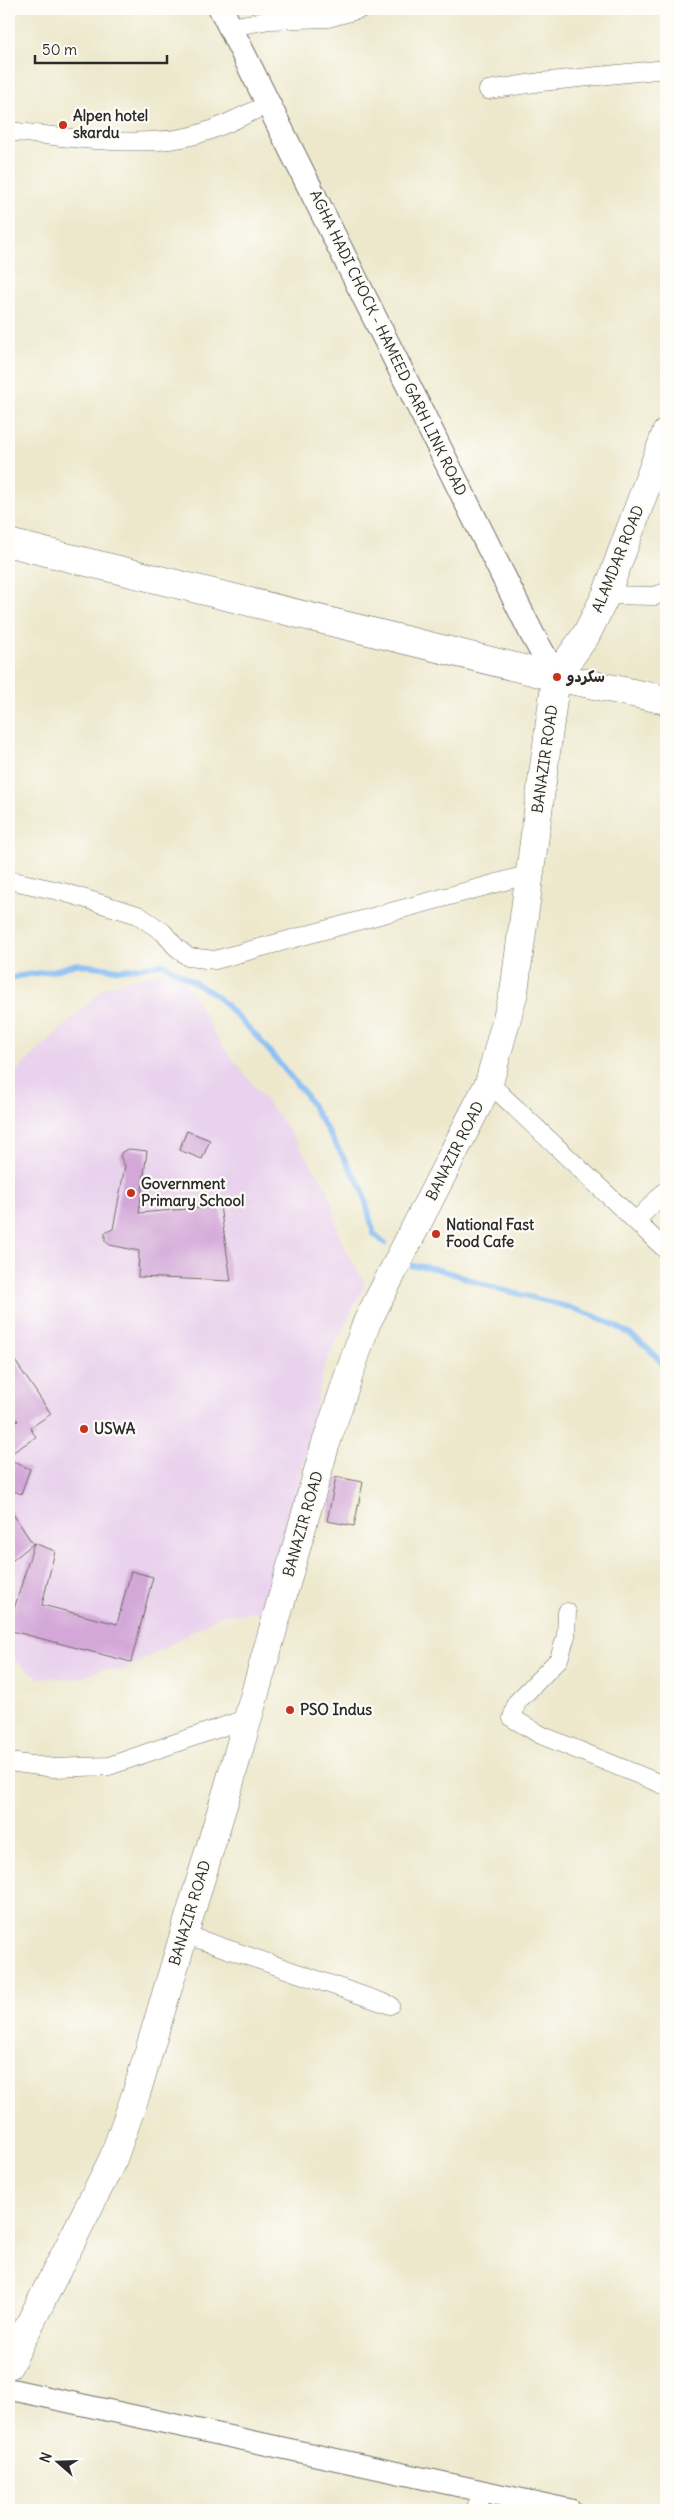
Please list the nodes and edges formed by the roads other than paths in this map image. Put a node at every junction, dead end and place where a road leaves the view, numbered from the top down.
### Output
1 (360, 9) edge
2 (226, 18) edge
3 (666, 69) edge
4 (488, 90) dead end
5 (269, 104) junction
6 (9, 131) edge
7 (666, 433) edge
8 (9, 542) edge
9 (666, 592) edge
10 (606, 595) junction
11 (556, 677) junction
12 (666, 700) edge
13 (530, 874) junction
14 (9, 880) edge
15 (489, 1083) junction
16 (666, 1190) edge
17 (636, 1221) junction
18 (666, 1250) edge
19 (567, 1612) dead end
20 (248, 1718) junction
21 (9, 1762) edge
22 (666, 1786) edge
23 (184, 1934) junction
24 (390, 2004) dead end
25 (9, 2365) edge
26 (9, 2389) edge
27 (479, 2501) edge
28 (571, 2510) edge

1 - 2 street
2 - 5 main road, AGHA HADI CHOCK - HAMEED GARH LINK ROAD
3 - 4 street
5 - 6 street
5 - 11 main road, AGHA HADI CHOCK - HAMEED GARH LINK ROAD
7 - 10 main road, ALAMDAR ROAD
8 - 11 main road
9 - 10 street
10 - 11 main road, ALAMDAR ROAD
11 - 12 main road
11 - 13 main road, BANAZIR ROAD
13 - 14 street
13 - 15 main road, BANAZIR ROAD
15 - 17 street
15 - 20 main road, BANAZIR ROAD
16 - 17 street
17 - 18 street
19 - 22 street
20 - 21 street
20 - 23 main road, BANAZIR ROAD
23 - 24 street
23 - 25 main road, BANAZIR ROAD
26 - 27 street
27 - 28 street

